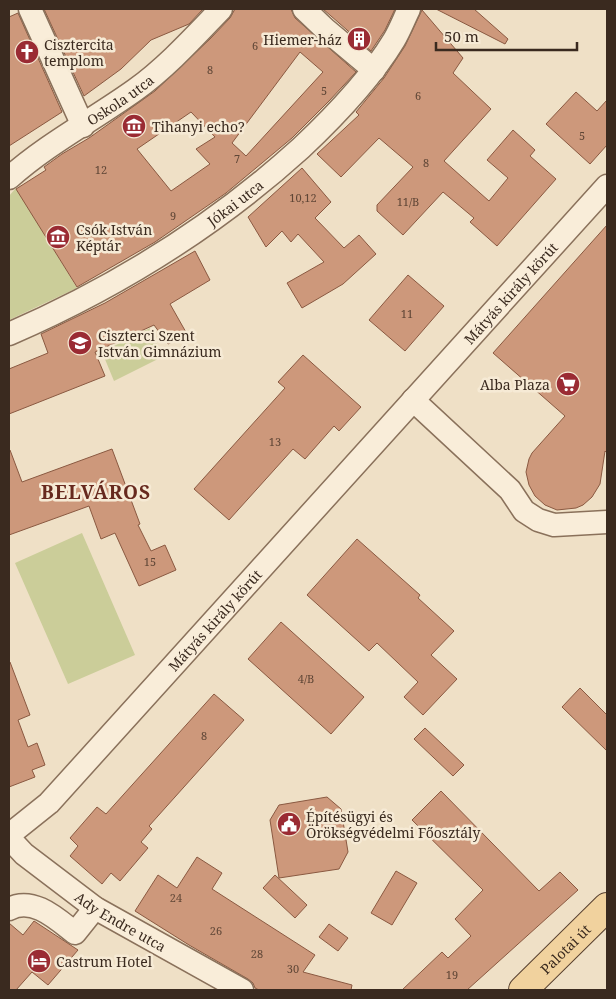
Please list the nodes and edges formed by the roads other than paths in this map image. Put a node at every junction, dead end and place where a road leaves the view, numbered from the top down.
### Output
1 (222, 9) edge
2 (304, 9) edge
3 (409, 9) edge
4 (31, 10) edge
5 (374, 70) junction
6 (83, 126) junction
7 (9, 178) edge
8 (607, 186) edge
9 (9, 334) edge
10 (413, 400) junction
11 (607, 522) edge
12 (9, 836) edge
13 (607, 907) edge
14 (95, 908) junction
15 (9, 909) edge
16 (242, 990) edge
17 (522, 990) edge

1 - 6 street, Oskola utca
2 - 5 street
3 - 5 street, Jókai utca
4 - 6 street
5 - 9 street, Jókai utca
6 - 7 street, Oskola utca
8 - 10 street, Mátyás király körút
10 - 11 street
10 - 12 street, Mátyás király körút
12 - 14 street, Ady Endre utca
13 - 17 main road, Palotai út
14 - 15 street
14 - 16 street, Ady Endre utca

